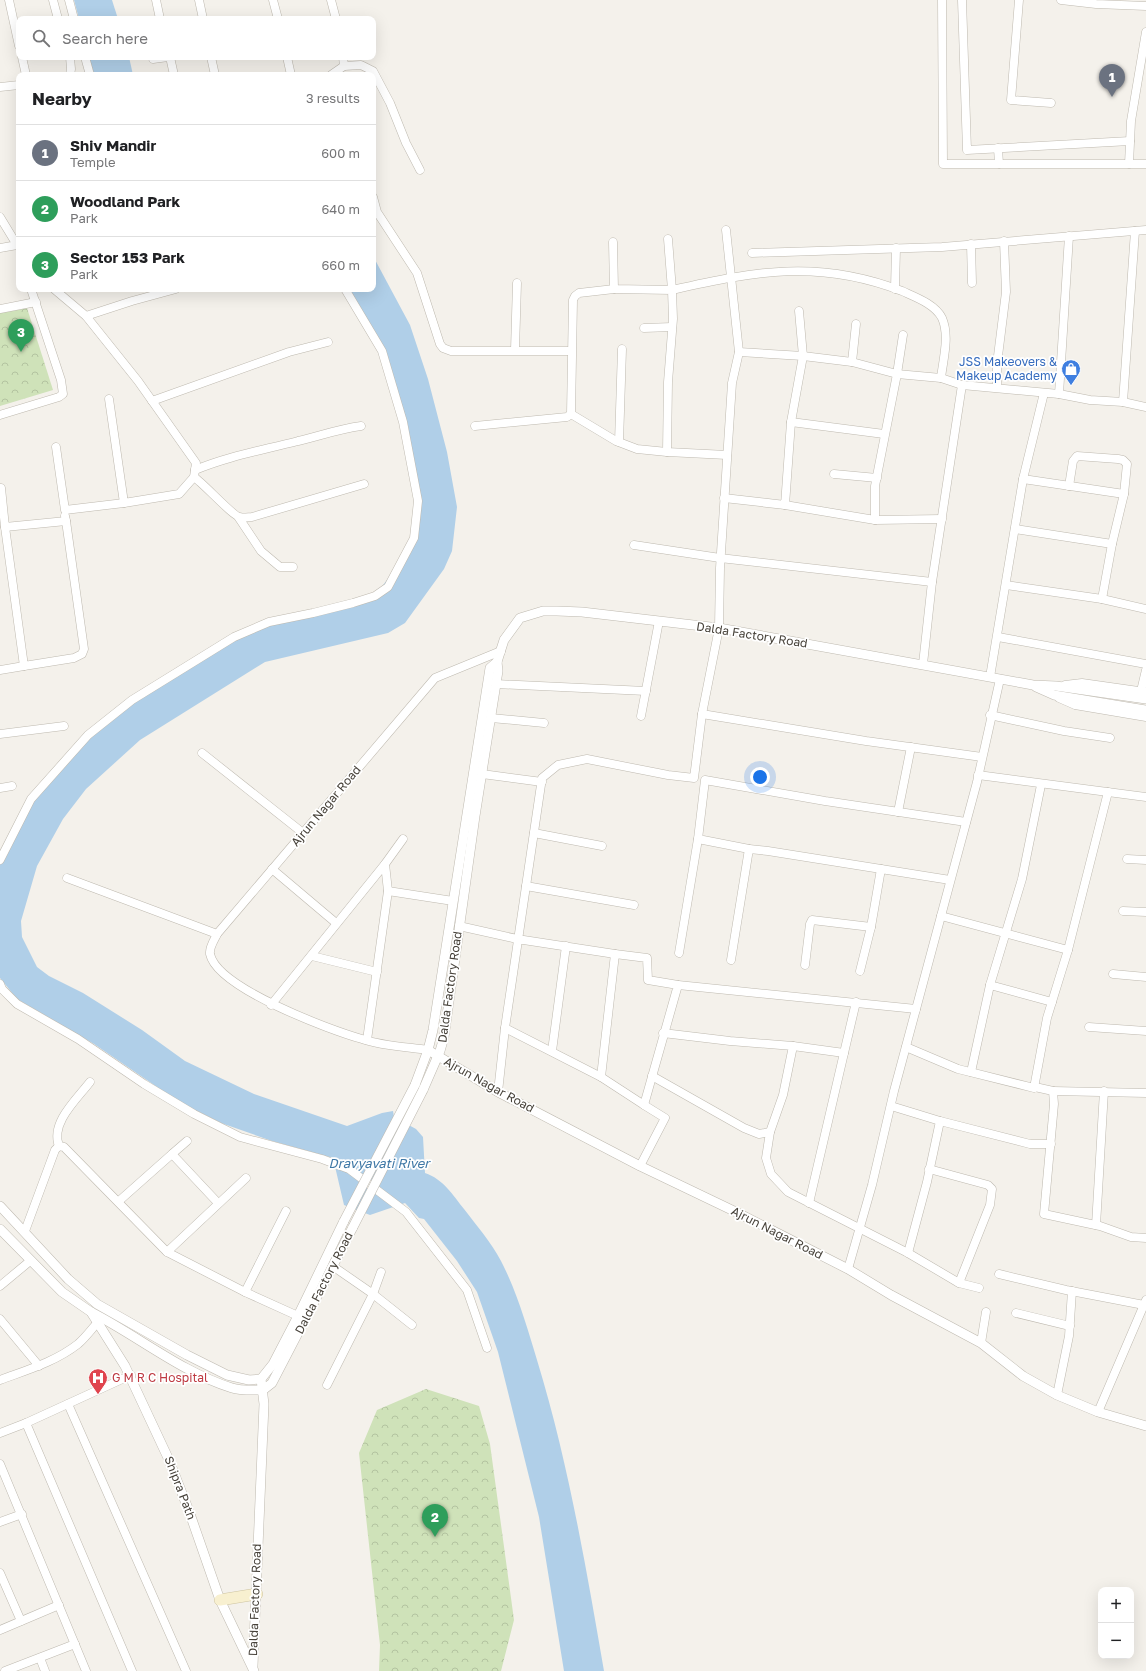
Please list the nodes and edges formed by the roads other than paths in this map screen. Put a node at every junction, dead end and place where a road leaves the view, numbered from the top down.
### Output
1 (9, 0) edge
2 (53, 0) edge
3 (69, 0) edge
4 (156, 0) edge
5 (199, 0) edge
6 (273, 0) edge
7 (331, 0) edge
8 (942, 0) edge
9 (962, 0) edge
10 (1019, 0) edge
11 (1061, 0) edge
12 (1146, 6) edge
13 (57, 16) edge
14 (73, 16) edge
15 (159, 16) edge
16 (202, 16) edge
17 (277, 16) edge
18 (335, 16) edge
19 (16, 32) edge
20 (1146, 32) edge
21 (23, 60) edge
22 (70, 60) edge
23 (86, 60) edge
24 (170, 60) edge
25 (212, 60) edge
26 (288, 60) edge
27 (343, 60) edge
28 (344, 66) junction
29 (25, 72) edge
30 (70, 72) edge
31 (89, 72) edge
32 (173, 72) edge
33 (214, 72) edge
34 (290, 72) edge
35 (335, 72) edge
36 (374, 72) edge
37 (376, 77) edge
38 (0, 87) edge
39 (16, 88) edge
40 (1051, 103) dead end
41 (1130, 141) junction
42 (998, 148) junction
43 (999, 164) junction
44 (1129, 164) junction
45 (1146, 164) edge
46 (420, 170) dead end
47 (376, 208) edge
48 (0, 217) edge
49 (726, 230) dead end
50 (1146, 230) edge
51 (1135, 231) junction
52 (1069, 236) junction
53 (668, 239) dead end
54 (1004, 241) junction
55 (613, 242) dead end
56 (970, 244) junction
57 (16, 245) edge
58 (0, 248) edge
59 (16, 248) edge
60 (896, 248) junction
61 (752, 253) dead end
62 (731, 276) junction
63 (517, 283) dead end
64 (972, 283) dead end
65 (895, 288) junction
66 (614, 289) junction
67 (672, 290) junction
68 (32, 292) edge
69 (58, 292) edge
70 (165, 292) edge
71 (347, 292) edge
72 (36, 302) junction
73 (0, 309) edge
74 (799, 311) dead end
75 (86, 316) junction
76 (856, 324) dead end
77 (672, 327) junction
78 (644, 328) dead end
79 (902, 335) dead end
80 (328, 342) dead end
81 (622, 349) dead end
82 (515, 350) junction
83 (571, 351) junction
84 (740, 352) junction
85 (802, 356) junction
86 (852, 362) junction
87 (897, 374) junction
88 (941, 378) junction
89 (962, 385) junction
90 (997, 387) junction
91 (1044, 393) junction
92 (1059, 394) junction
93 (109, 399) dead end
94 (152, 401) junction
95 (1123, 402) junction
96 (1146, 407) edge
97 (571, 414) junction
98 (0, 415) edge
99 (791, 422) junction
100 (361, 426) dead end
101 (476, 426) dead end
102 (884, 434) junction
103 (619, 442) junction
104 (56, 447) dead end
105 (667, 452) junction
106 (727, 455) junction
107 (195, 473) junction
108 (834, 474) dead end
109 (877, 478) junction
110 (1023, 479) junction
111 (364, 484) dead end
112 (1069, 486) junction
113 (1, 488) edge
114 (1124, 494) junction
115 (724, 498) junction
116 (124, 503) junction
117 (785, 505) junction
118 (64, 510) junction
119 (239, 518) junction
120 (942, 519) junction
121 (875, 520) junction
122 (66, 521) junction
123 (5, 527) junction
124 (1015, 529) junction
125 (1112, 544) junction
126 (634, 545) dead end
127 (4, 546) edge
128 (720, 558) junction
129 (293, 567) dead end
130 (932, 582) junction
131 (1006, 585) junction
132 (1102, 599) junction
133 (1146, 608) edge
134 (659, 621) junction
135 (719, 628) junction
136 (998, 637) junction
137 (500, 651) junction
138 (497, 662) junction
139 (923, 664) junction
140 (1146, 664) edge
141 (24, 666) junction
142 (0, 670) edge
143 (1146, 670) edge
144 (995, 678) junction
145 (496, 684) junction
146 (1033, 685) junction
147 (1056, 686) junction
148 (646, 691) junction
149 (1144, 694) edge
150 (1054, 696) junction
151 (1146, 710) edge
152 (702, 714) junction
153 (990, 715) junction
154 (641, 716) dead end
155 (1146, 717) edge
156 (491, 718) junction
157 (544, 723) dead end
158 (64, 726) dead end
159 (0, 733) edge
160 (1110, 738) dead end
161 (911, 747) junction
162 (202, 752) dead end
163 (982, 757) junction
164 (482, 774) junction
165 (978, 775) junction
166 (694, 778) junction
167 (705, 780) junction
168 (542, 782) junction
169 (1041, 784) junction
170 (12, 786) dead end
171 (0, 788) edge
172 (1108, 792) junction
173 (1146, 797) edge
174 (898, 812) junction
175 (966, 822) junction
176 (303, 833) junction
177 (534, 834) junction
178 (403, 839) dead end
179 (698, 839) junction
180 (602, 846) dead end
181 (749, 849) junction
182 (1127, 859) dead end
183 (0, 860) edge
184 (1146, 860) edge
185 (385, 864) junction
186 (272, 869) junction
187 (881, 869) junction
188 (67, 878) dead end
189 (950, 880) junction
190 (526, 886) junction
191 (388, 891) junction
192 (452, 901) junction
193 (634, 905) dead end
194 (1123, 911) dead end
195 (1146, 912) edge
196 (941, 916) junction
197 (336, 923) junction
198 (459, 926) junction
199 (871, 927) junction
200 (1006, 933) junction
201 (217, 934) junction
202 (518, 939) junction
203 (566, 946) junction
204 (1068, 950) junction
205 (679, 953) dead end
206 (616, 954) junction
207 (312, 956) junction
208 (731, 960) dead end
209 (805, 965) dead end
210 (860, 971) dead end
211 (377, 972) junction
212 (1113, 974) dead end
213 (1146, 977) edge
214 (0, 984) edge
215 (990, 984) junction
216 (678, 985) junction
217 (856, 1002) junction
218 (1052, 1002) junction
219 (271, 1005) junction
220 (916, 1009) junction
221 (505, 1028) junction
222 (1089, 1028) dead end
223 (1146, 1031) edge
224 (663, 1034) junction
225 (367, 1040) junction
226 (793, 1046) junction
227 (906, 1047) junction
228 (428, 1050) junction
229 (552, 1050) junction
230 (844, 1053) junction
231 (438, 1057) junction
232 (971, 1072) junction
233 (652, 1076) junction
234 (600, 1077) junction
235 (90, 1082) dead end
236 (1035, 1087) junction
237 (1104, 1091) junction
238 (498, 1092) junction
239 (1053, 1092) junction
240 (1146, 1093) edge
241 (644, 1105) junction
242 (891, 1106) junction
243 (940, 1121) junction
244 (770, 1132) junction
245 (187, 1141) dead end
246 (1051, 1144) junction
247 (59, 1146) junction
248 (172, 1154) junction
249 (640, 1166) junction
250 (930, 1169) junction
251 (246, 1178) dead end
252 (119, 1201) junction
253 (218, 1203) junction
254 (808, 1203) junction
255 (0, 1206) edge
256 (286, 1211) dead end
257 (1096, 1225) junction
258 (859, 1228) junction
259 (0, 1229) edge
260 (25, 1231) junction
261 (1146, 1238) edge
262 (167, 1252) junction
263 (908, 1253) junction
264 (30, 1261) junction
265 (334, 1267) junction
266 (848, 1269) junction
267 (381, 1272) dead end
268 (999, 1274) dead end
269 (959, 1283) junction
270 (0, 1286) edge
271 (979, 1288) dead end
272 (1072, 1291) junction
273 (245, 1292) junction
274 (373, 1294) junction
275 (91, 1299) junction
276 (1145, 1302) edge
277 (91, 1312) junction
278 (986, 1312) dead end
279 (1016, 1313) dead end
280 (298, 1316) junction
281 (0, 1319) edge
282 (97, 1324) junction
283 (412, 1325) dead end
284 (1070, 1326) junction
285 (981, 1343) junction
286 (488, 1348) dead end
287 (39, 1366) junction
288 (131, 1375) junction
289 (261, 1379) junction
290 (0, 1380) edge
291 (327, 1385) dead end
292 (263, 1390) junction
293 (1057, 1395) junction
294 (68, 1404) junction
295 (1098, 1412) junction
296 (26, 1424) junction
297 (1146, 1426) edge
298 (0, 1433) edge
299 (0, 1464) edge
300 (22, 1514) junction
301 (0, 1522) edge
302 (0, 1574) edge
303 (3, 1587) edge
304 (257, 1594) junction
305 (220, 1600) junction
306 (58, 1605) junction
307 (21, 1621) junction
308 (0, 1630) edge
309 (75, 1644) junction
310 (40, 1658) junction
311 (14, 1669) edge
312 (253, 1669) edge
313 (5, 1671) edge
314 (46, 1671) edge
315 (86, 1671) edge
316 (132, 1671) edge
317 (186, 1671) edge

1 - 19 street
2 - 13 street
3 - 14 street
4 - 15 street
5 - 16 street
6 - 17 street
7 - 18 street
8 - 43 street
9 - 42 street
10 - 40 street
11 - 12 street
20 - 41 street
21 - 29 street
22 - 30 street
23 - 31 street
24 - 32 street
25 - 33 street
26 - 34 street
27 - 28 street
28 - 35 street
28 - 36 street
37 - 46 street
38 - 39 street
41 - 42 street
41 - 44 street
42 - 43 street
43 - 44 street
44 - 45 street
47 - 82 street
48 - 57 street
49 - 62 street
50 - 51 street
51 - 52 street
51 - 95 street
52 - 54 street
52 - 92 street
53 - 67 street
54 - 56 street
54 - 90 street
55 - 66 street
56 - 60 street
56 - 64 street
58 - 59 street
60 - 61 street
60 - 65 street
62 - 65 street
62 - 67 street
62 - 84 street
63 - 82 street
65 - 88 street
66 - 67 street
66 - 83 street
67 - 77 street
68 - 72 street
69 - 75 street
70 - 75 street
71 - 183 street
72 - 73 street
72 - 98 street
74 - 85 street
75 - 94 street
76 - 86 street
77 - 78 street
77 - 105 street
79 - 87 street
80 - 94 street
81 - 103 street
82 - 83 street
83 - 97 street
84 - 85 street
84 - 106 street
85 - 86 street
85 - 99 street
86 - 87 street
87 - 88 street
87 - 102 street
88 - 89 street
89 - 90 street
89 - 120 street
90 - 91 street
91 - 92 street
91 - 110 street
92 - 95 street
93 - 116 street
94 - 107 street
95 - 96 street
97 - 101 street
97 - 103 street
99 - 102 street
99 - 117 street
100 - 107 street
102 - 109 street
103 - 105 street
104 - 118 street
105 - 106 street
106 - 115 street
107 - 116 street
107 - 119 street
108 - 109 street
109 - 121 street
110 - 112 street
110 - 124 street
111 - 119 street
112 - 114 street
112 - 114 street
113 - 123 street
114 - 125 street
115 - 117 street
115 - 128 street
116 - 118 street
117 - 121 street
118 - 122 street
119 - 129 street
120 - 121 street
120 - 130 street
122 - 123 street
122 - 141 street
123 - 127 street
124 - 125 street
124 - 131 street
125 - 132 street
126 - 128 street
127 - 141 street
128 - 130 street
128 - 135 street
130 - 139 street
131 - 132 street
131 - 136 street
132 - 133 street
134 - 135 street, Dalda Factory Road
134 - 137 street, Dalda Factory Road
134 - 148 street
135 - 139 street, Dalda Factory Road
135 - 152 street
136 - 140 street
136 - 144 street
137 - 138 street, Dalda Factory Road
137 - 176 street, Ajrun Nagar Road
138 - 145 street, Dalda Factory Road
138 - 192 street, Dalda Factory Road
139 - 144 street, Dalda Factory Road
141 - 142 street
143 - 149 street
144 - 146 street, Dalda Factory Road
144 - 153 street
145 - 148 street
145 - 156 street, Dalda Factory Road
146 - 147 street, Dalda Factory Road
146 - 150 street, Dalda Factory Road
147 - 149 street
147 - 149 street, Dalda Factory Road
148 - 154 street
150 - 151 street, Dalda Factory Road
150 - 155 street
152 - 161 street
152 - 166 street
153 - 160 street
153 - 163 street
156 - 157 street
156 - 164 street, Dalda Factory Road
158 - 159 street
161 - 163 street
161 - 174 street
162 - 176 street
163 - 165 street
164 - 168 street
164 - 198 street, Dalda Factory Road
165 - 169 street
165 - 175 street
166 - 167 street
166 - 168 street
167 - 174 street
167 - 179 street
168 - 177 street
169 - 172 street
169 - 200 street
170 - 171 street
172 - 173 street
172 - 204 street
174 - 175 street
175 - 189 street
176 - 186 street, Ajrun Nagar Road
177 - 180 street
177 - 190 street
178 - 185 street
179 - 181 street
179 - 205 street
181 - 187 street
181 - 208 street
182 - 184 street
185 - 191 street
185 - 197 street
186 - 197 street
186 - 201 street, Ajrun Nagar Road
187 - 189 street
187 - 199 street
188 - 201 street
189 - 196 street
190 - 193 street
190 - 202 street
191 - 192 street
191 - 211 street
192 - 228 street, Dalda Factory Road
194 - 195 street
196 - 200 street
196 - 220 street
197 - 207 street
198 - 202 street
198 - 231 street, Dalda Factory Road
199 - 209 street
199 - 210 street
200 - 204 street
200 - 215 street
201 - 219 street, Ajrun Nagar Road
202 - 203 street
202 - 221 street
203 - 206 street
203 - 229 street
204 - 218 street
206 - 216 street
206 - 234 street
207 - 211 street
207 - 219 street
211 - 225 street
212 - 213 street
214 - 286 street
215 - 218 street
215 - 232 street
216 - 217 street
216 - 224 street
217 - 220 street
217 - 230 street
218 - 236 street
219 - 225 street, Ajrun Nagar Road
220 - 227 street
221 - 229 street
221 - 238 street
222 - 223 street
224 - 226 street
224 - 233 street
225 - 228 street, Ajrun Nagar Road
226 - 230 street
226 - 244 street
227 - 232 street
227 - 242 street
228 - 231 street, Ajrun Nagar Road
228 - 280 street, Dalda Factory Road, bridge
229 - 234 street
230 - 254 street
231 - 238 street, Ajrun Nagar Road
231 - 265 street, Dalda Factory Road, bridge
232 - 236 street
233 - 241 street
233 - 244 street
234 - 241 street
235 - 247 street
236 - 239 street
237 - 239 street
237 - 240 street
237 - 257 street
238 - 249 street, Ajrun Nagar Road
239 - 246 street
241 - 249 street
242 - 243 street
242 - 258 street
243 - 246 street
243 - 250 street
244 - 254 street
245 - 248 street
246 - 257 street
247 - 252 street
247 - 260 street
248 - 252 street
248 - 253 street
249 - 266 street, Ajrun Nagar Road
250 - 263 street
250 - 269 street
251 - 253 street
252 - 262 street
253 - 262 street
254 - 258 street
255 - 260 street
256 - 273 street
257 - 261 street
258 - 263 street
258 - 266 street
259 - 264 street, Shipra Path
260 - 275 street
262 - 273 street
263 - 269 street
264 - 270 street
264 - 277 street, Shipra Path
265 - 274 street
265 - 292 street, Dalda Factory Road
266 - 285 street, Ajrun Nagar Road
267 - 274 street
268 - 272 street
269 - 271 street
272 - 276 street
272 - 284 street
273 - 280 street
274 - 283 street
274 - 291 street
275 - 277 street, Shipra Path
275 - 289 street
276 - 295 street
277 - 282 street, Shipra Path
277 - 292 street
278 - 285 street
279 - 284 street
280 - 289 street, Dalda Factory Road
281 - 287 street
282 - 287 street
282 - 288 street, Shipra Path
284 - 293 street
285 - 293 street, Ajrun Nagar Road
287 - 290 street
288 - 294 street
288 - 305 street, Shipra Path
289 - 292 street, Dalda Factory Road
292 - 304 street, Dalda Factory Road
293 - 295 street, Ajrun Nagar Road
294 - 296 street
294 - 317 street
295 - 297 street, Ajrun Nagar Road
296 - 298 street
296 - 316 street
299 - 300 street
300 - 301 street
300 - 306 street
302 - 303 street
303 - 307 street
304 - 305 main road
304 - 312 street, Dalda Factory Road
305 - 312 street, Shipra Path
306 - 307 street
306 - 309 street
307 - 308 street
309 - 310 street
309 - 315 street
310 - 311 street
310 - 314 street
311 - 313 street

